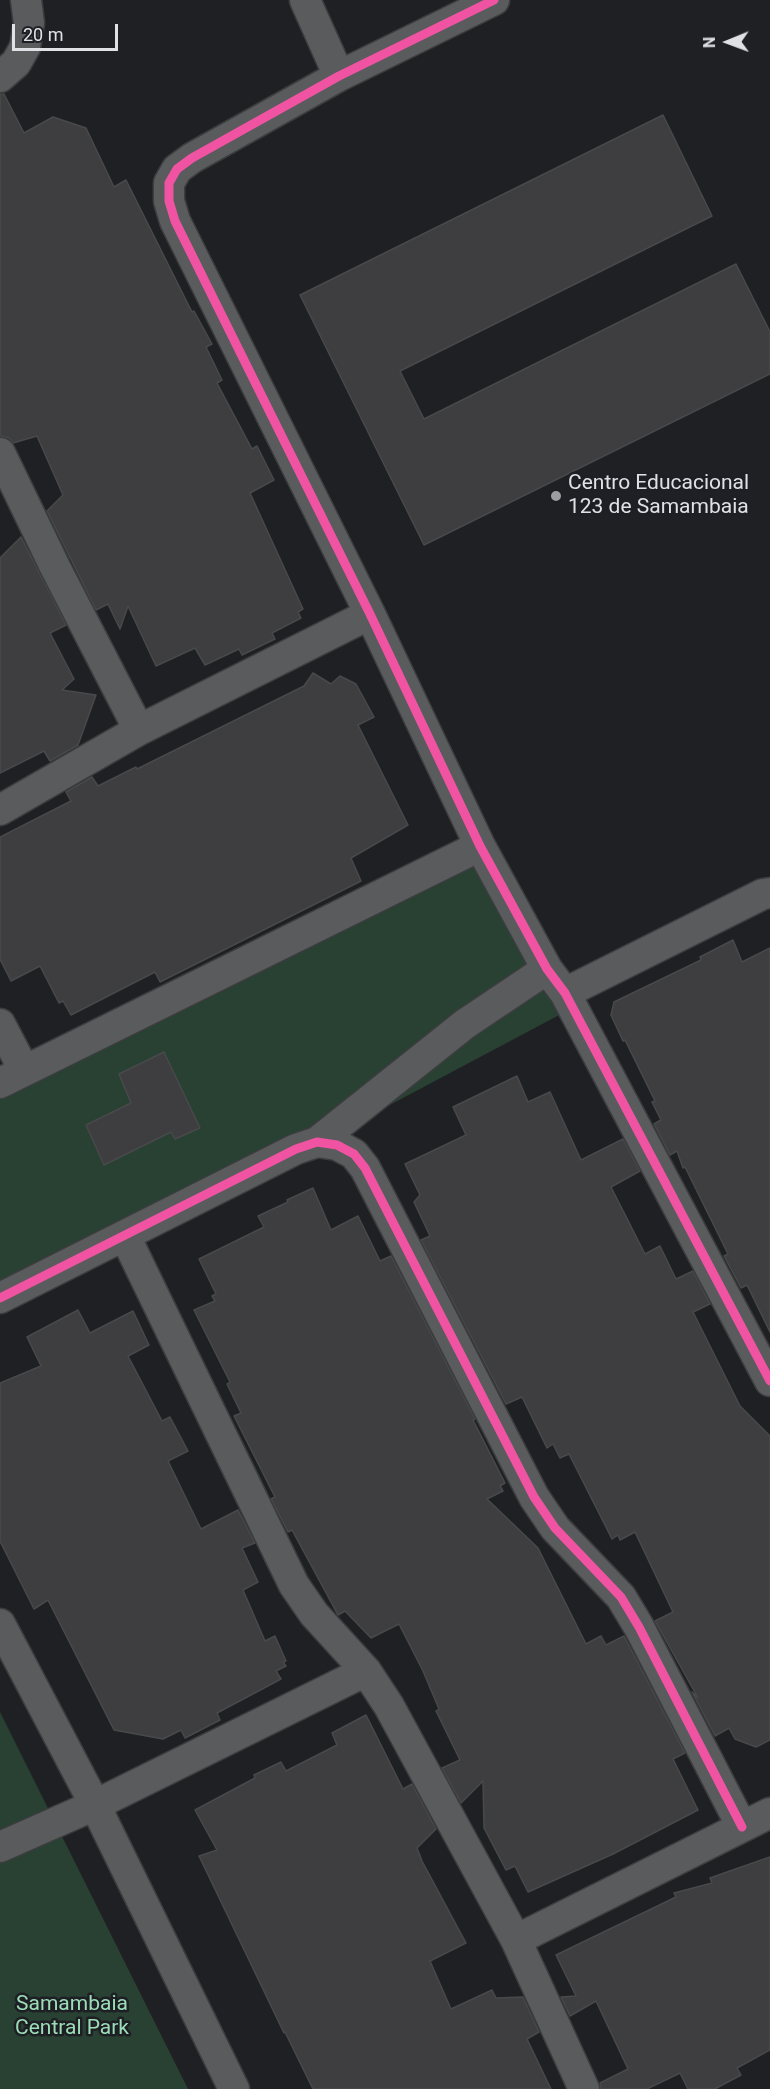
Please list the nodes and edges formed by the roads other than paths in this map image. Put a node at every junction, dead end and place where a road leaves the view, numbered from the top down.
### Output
1 (26, 0) edge
2 (305, 0) edge
3 (494, 0) edge
4 (339, 76) junction
5 (0, 77) edge
6 (0, 453) edge
7 (370, 614) junction
8 (139, 730) junction
9 (0, 810) edge
10 (480, 846) junction
11 (770, 893) edge
12 (547, 969) junction
13 (565, 993) junction
14 (0, 1024) edge
15 (12, 1077) edge
16 (316, 1142) junction
17 (125, 1236) junction
18 (0, 1298) edge
19 (770, 1381) edge
20 (0, 1624) edge
21 (366, 1671) junction
22 (95, 1805) junction
23 (770, 1813) edge
24 (742, 1827) junction
25 (0, 1847) edge
26 (516, 1940) junction
27 (234, 2089) edge
28 (584, 2089) edge

1 - 5 street
2 - 4 street
3 - 4 street
4 - 7 street
6 - 8 street
7 - 8 street
7 - 10 street
8 - 9 street
10 - 12 street
10 - 15 street
11 - 13 street
12 - 13 street
12 - 16 street
13 - 19 street
14 - 15 street
16 - 17 street
16 - 24 street
17 - 18 street
17 - 21 street
20 - 22 street
21 - 22 street
21 - 26 street
22 - 25 street
22 - 27 street
23 - 24 street
24 - 26 street
26 - 28 street

